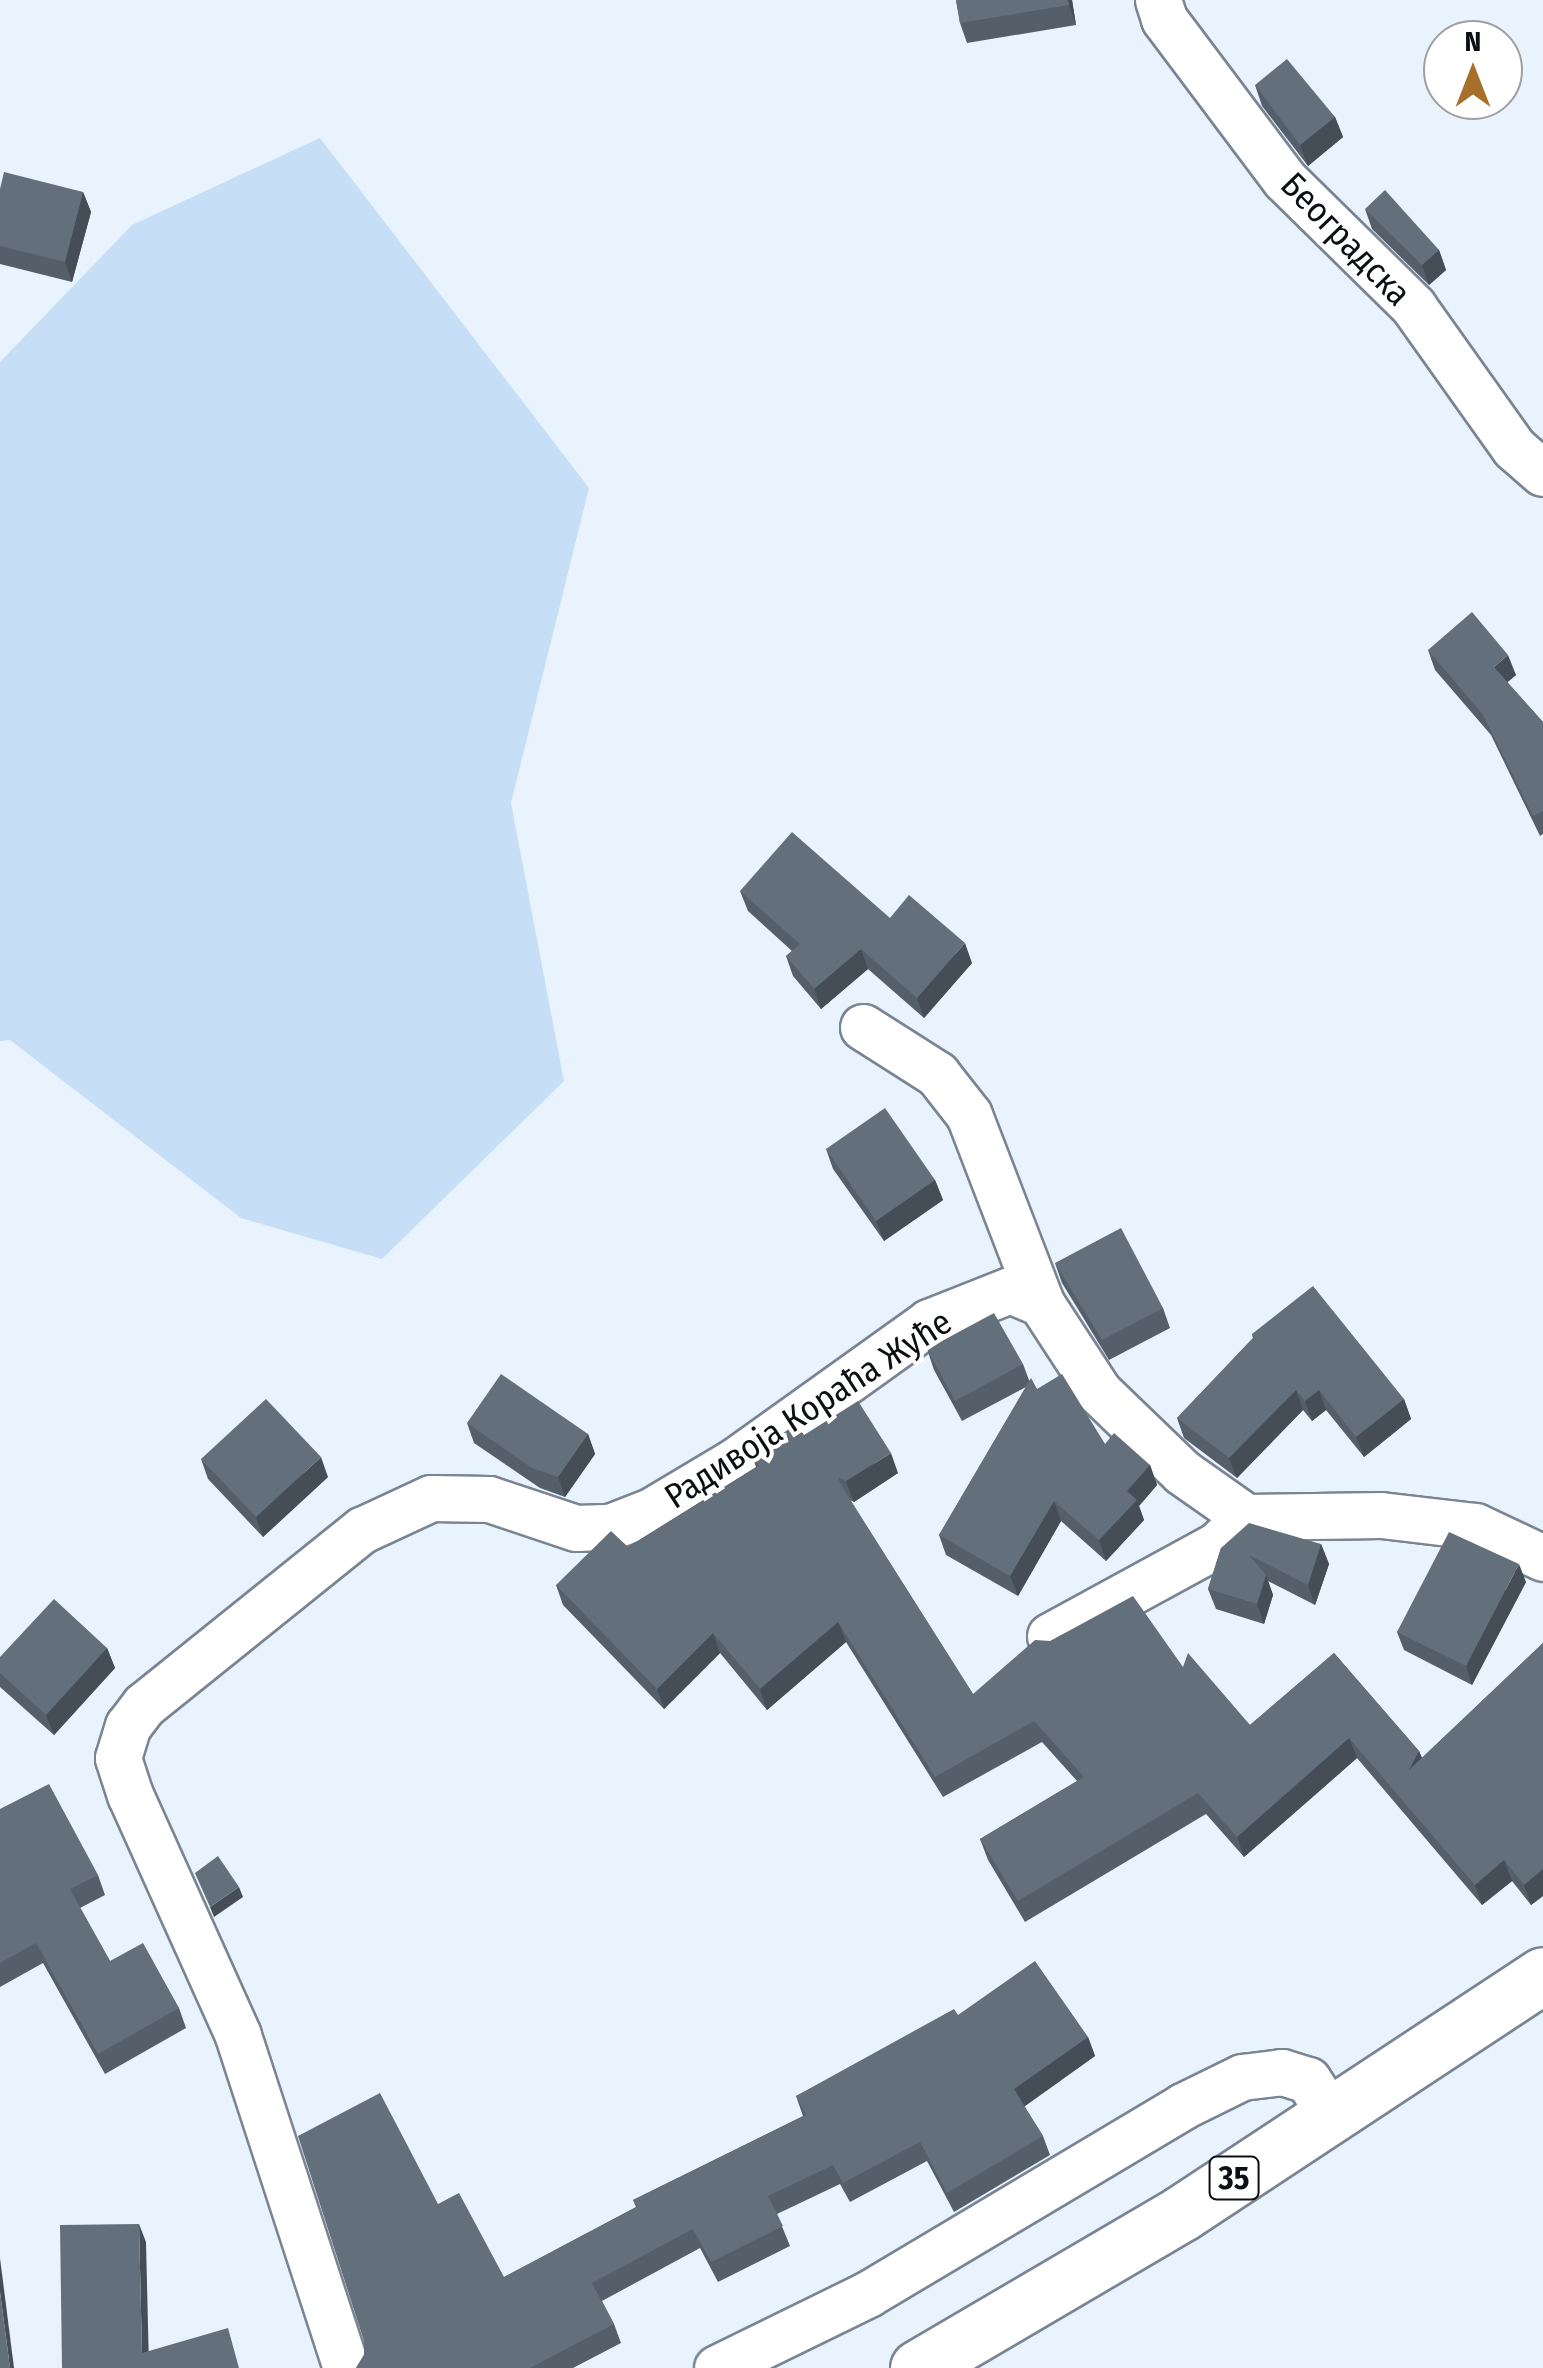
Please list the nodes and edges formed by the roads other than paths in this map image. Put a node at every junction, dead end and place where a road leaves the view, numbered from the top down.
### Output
1 (1158, 0) edge
2 (1543, 473) edge
3 (863, 1028) dead end
4 (1041, 1303) junction
5 (1246, 1516) junction
6 (1543, 1558) edge
7 (1050, 1636) edge
8 (1543, 1974) edge
9 (1330, 2114) junction
10 (346, 2368) edge
11 (717, 2368) edge
12 (918, 2368) edge

1 - 2 street, Београдска
3 - 4 street
4 - 5 street
4 - 10 street, Радивоја Кораћа Жуће
5 - 6 street
5 - 7 street
8 - 9 main road, 35
9 - 11 street
9 - 12 main road, 35

